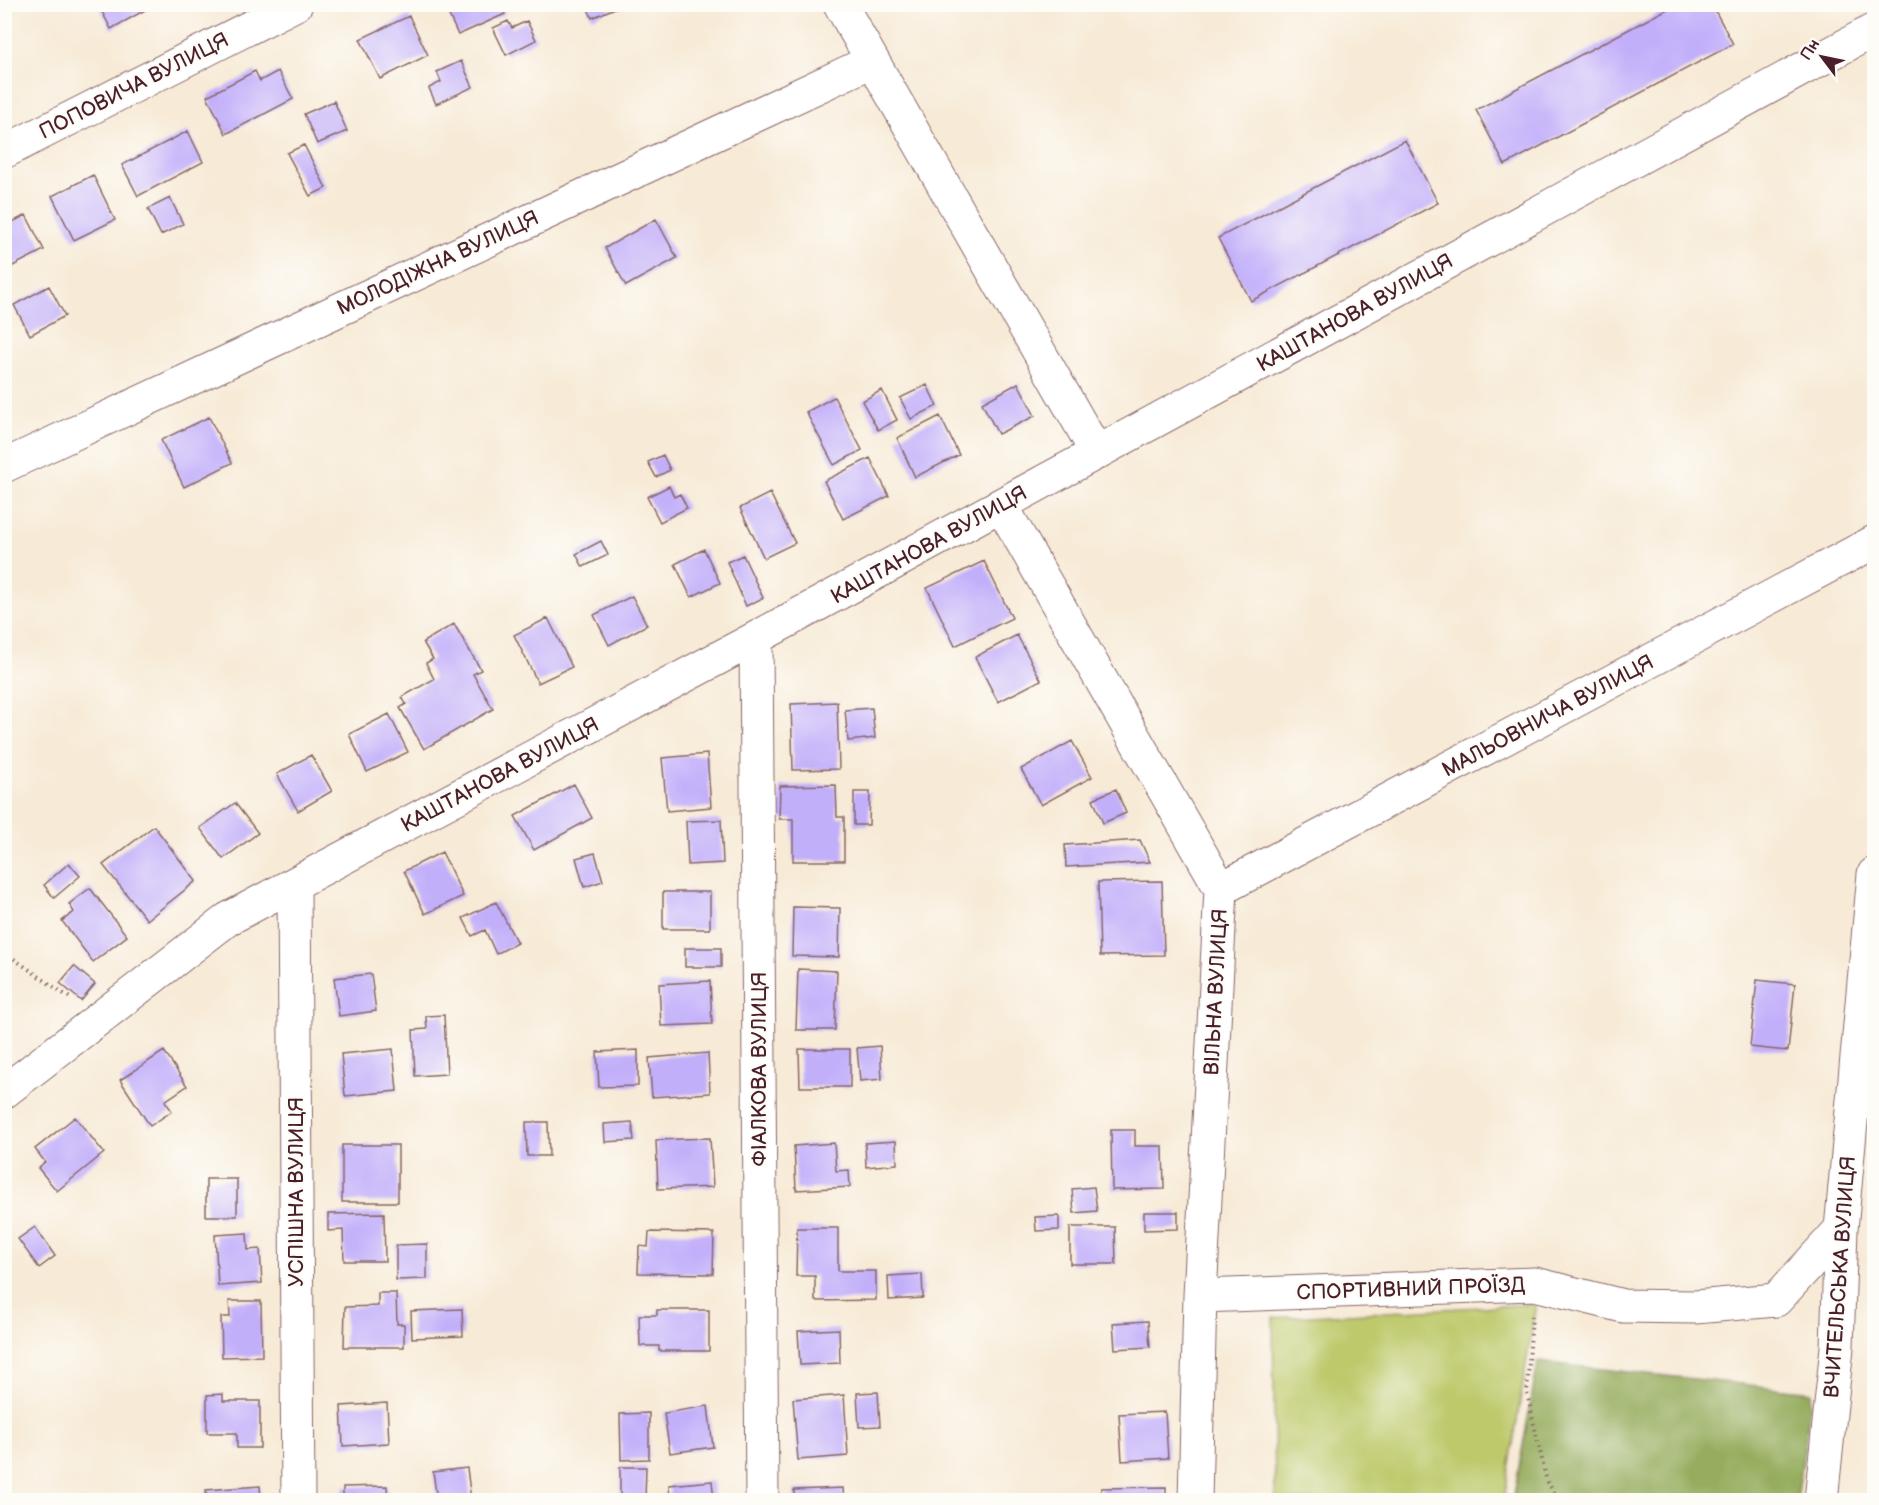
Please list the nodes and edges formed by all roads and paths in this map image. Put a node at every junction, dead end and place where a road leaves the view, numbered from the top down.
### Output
1 (296, 4) edge
2 (840, 4) edge
3 (1875, 30) edge
4 (872, 61) junction
5 (4, 152) edge
6 (1097, 453) junction
7 (4, 466) edge
8 (1001, 506) junction
9 (1875, 542) edge
10 (756, 638) junction
11 (1875, 874) edge
12 (294, 884) junction
13 (1221, 890) junction
14 (4, 952) edge
15 (100, 1019) junction
16 (4, 1092) edge
17 (1841, 1229) junction
18 (1534, 1284) junction
19 (1200, 1296) junction
20 (298, 1500) edge
21 (762, 1500) edge
22 (1195, 1500) edge
23 (1560, 1500) edge
24 (1821, 1500) edge

1 - 5 street, ПОПОВИЧА ВУЛИЦЯ
2 - 4 street
3 - 6 street, КАШТАНОВА ВУЛИЦЯ
4 - 6 street
4 - 7 street, МОЛОДІЖНА ВУЛИЦЯ
6 - 8 street, КАШТАНОВА ВУЛИЦЯ
8 - 10 street, КАШТАНОВА ВУЛИЦЯ
8 - 13 street, ВІЛЬНА ВУЛИЦЯ
9 - 13 street, МАЛЬОВНИЧА ВУЛИЦЯ
10 - 12 street, КАШТАНОВА ВУЛИЦЯ
10 - 21 street, ФІАЛКОВА ВУЛИЦЯ
11 - 17 street, ВЧИТЕЛЬСЬКА ВУЛИЦЯ
12 - 15 street, КАШТАНОВА ВУЛИЦЯ
12 - 20 street, УСПІШНА ВУЛИЦЯ
13 - 19 street, ВІЛЬНА ВУЛИЦЯ
14 - 15 path
15 - 16 street, КАШТАНОВА ВУЛИЦЯ
17 - 18 street, СПОРТИВНИЙ ПРОЇЗД
17 - 24 street, ВЧИТЕЛЬСЬКА ВУЛИЦЯ
18 - 19 street, СПОРТИВНИЙ ПРОЇЗД
18 - 23 path
19 - 22 street, ВІЛЬНА ВУЛИЦЯ

